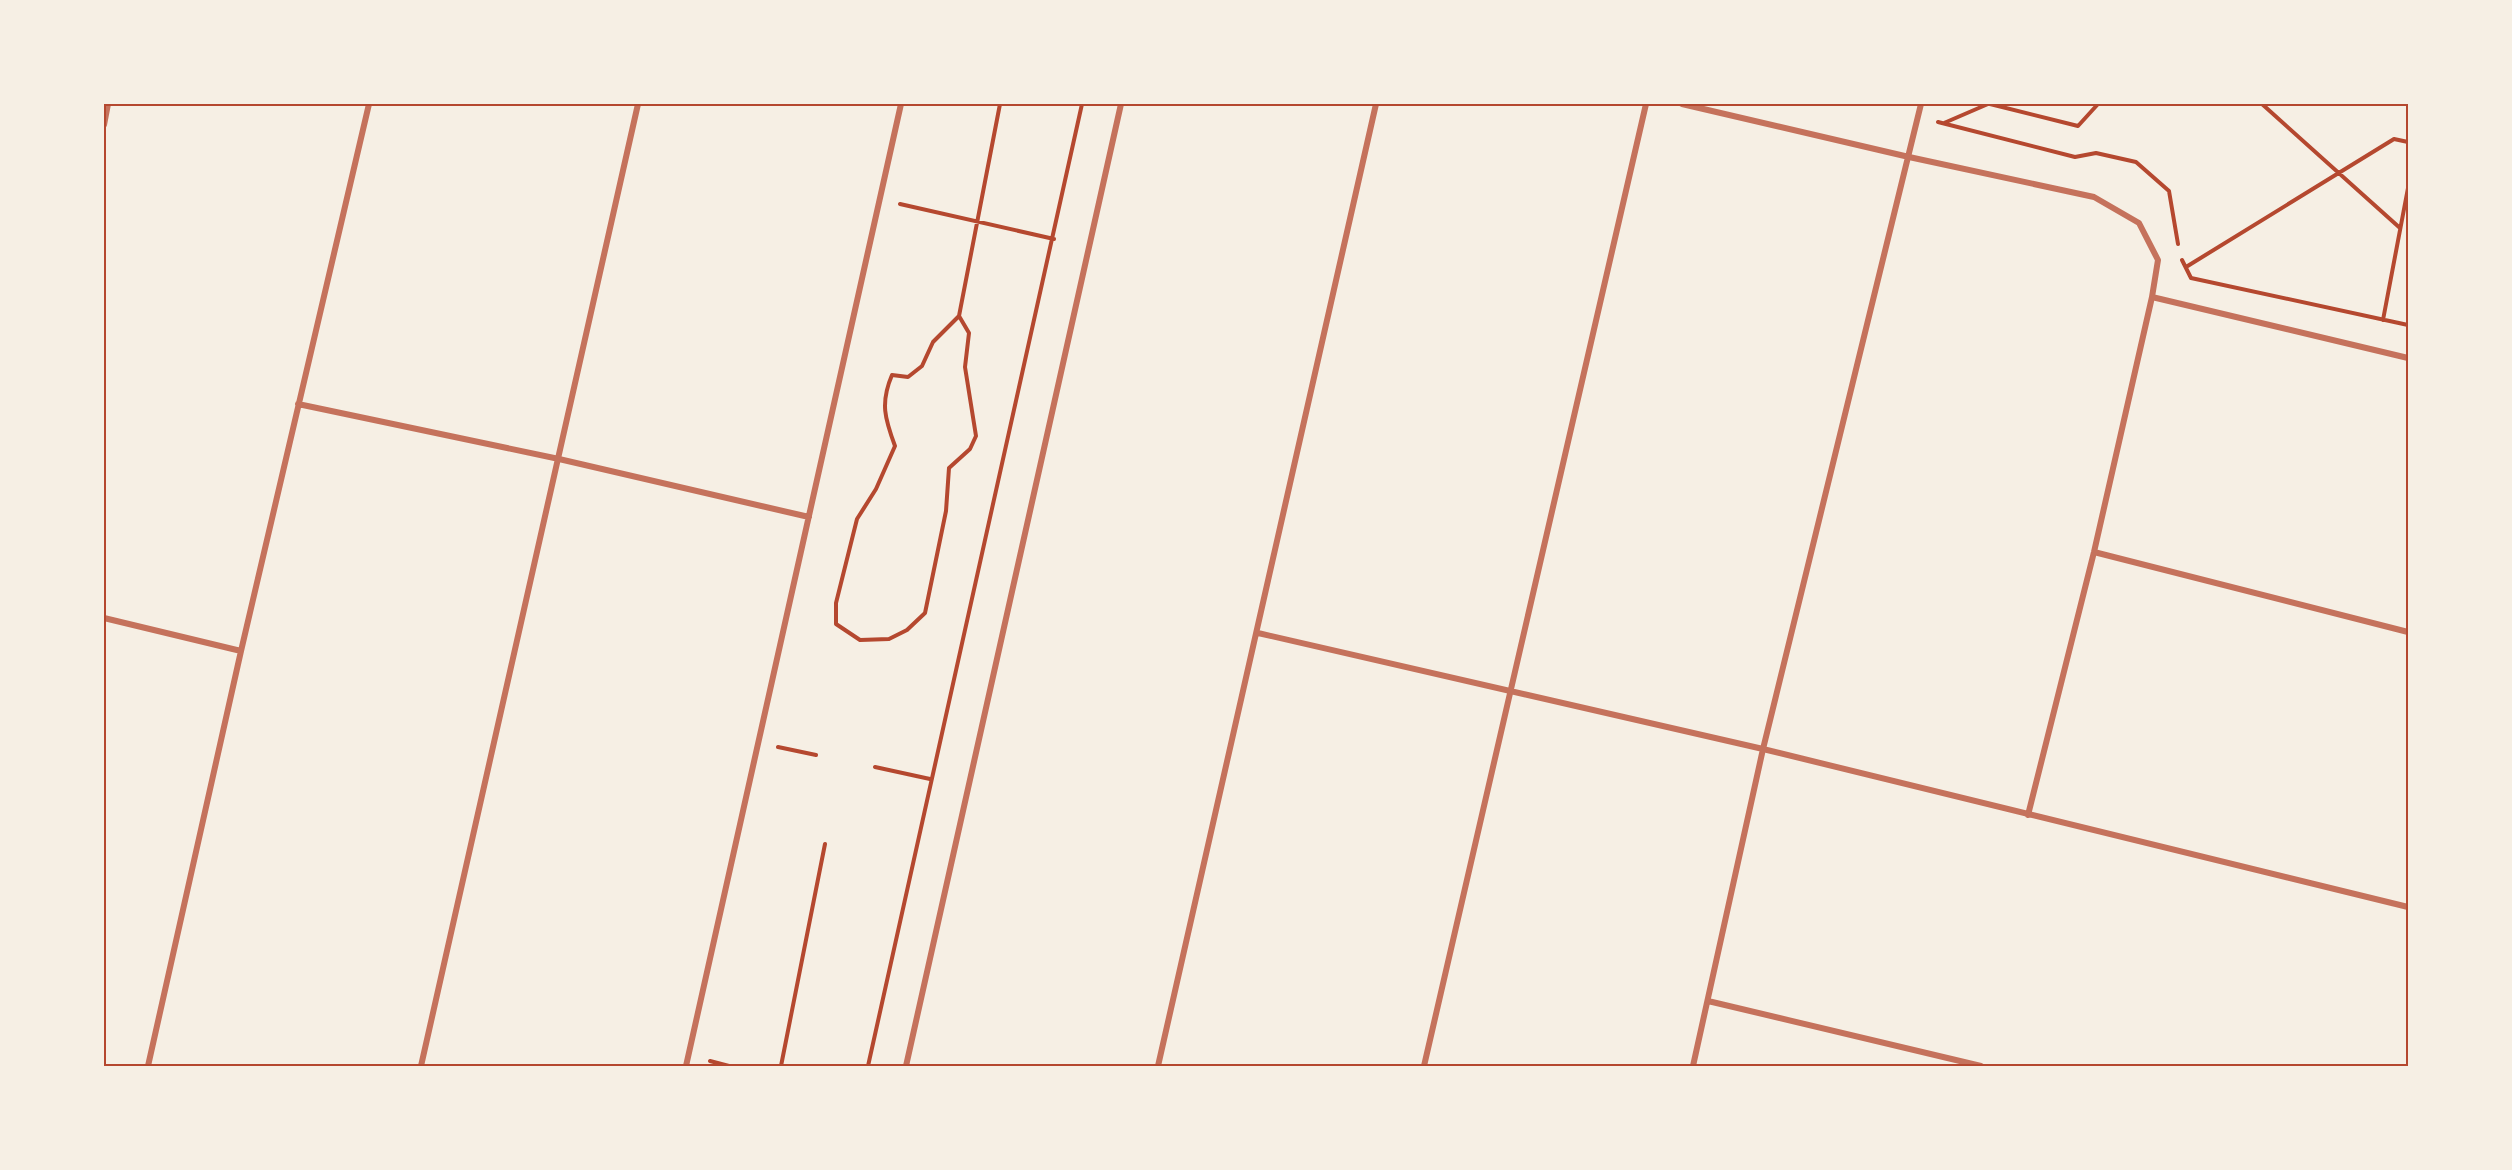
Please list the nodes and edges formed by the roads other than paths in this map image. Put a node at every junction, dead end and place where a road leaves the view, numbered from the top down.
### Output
1 (108, 104) edge
2 (369, 104) edge
3 (638, 104) edge
4 (901, 104) edge
5 (1121, 104) edge
6 (1376, 104) edge
7 (1646, 104) edge
8 (1682, 104) edge
9 (1921, 104) edge
10 (104, 124) edge
11 (1909, 157) junction
12 (2152, 297) junction
13 (2409, 358) edge
14 (298, 404) junction
15 (560, 459) junction
16 (809, 517) junction
17 (2094, 552) junction
18 (104, 618) edge
19 (2409, 632) edge
20 (1258, 633) junction
21 (241, 651) junction
22 (1510, 689) junction
23 (1763, 749) junction
24 (2028, 815) junction
25 (2409, 907) edge
26 (1708, 1001) junction
27 (148, 1066) edge
28 (421, 1066) edge
29 (686, 1066) edge
30 (906, 1066) edge
31 (1158, 1066) edge
32 (1424, 1066) edge
33 (1693, 1066) edge
34 (1981, 1066) edge

1 - 10 street
2 - 14 street
3 - 15 street
4 - 16 street
5 - 30 street
6 - 20 street
7 - 22 street
8 - 11 street
9 - 11 street
11 - 12 street
11 - 23 street
12 - 13 street
12 - 17 street
14 - 15 street
14 - 21 street
15 - 16 street
15 - 28 street
16 - 29 street
17 - 19 street
17 - 24 street
18 - 21 street
20 - 22 street
20 - 31 street
21 - 27 street
22 - 23 street
22 - 32 street
23 - 24 street
23 - 26 street
24 - 25 street
26 - 33 street
26 - 34 street

